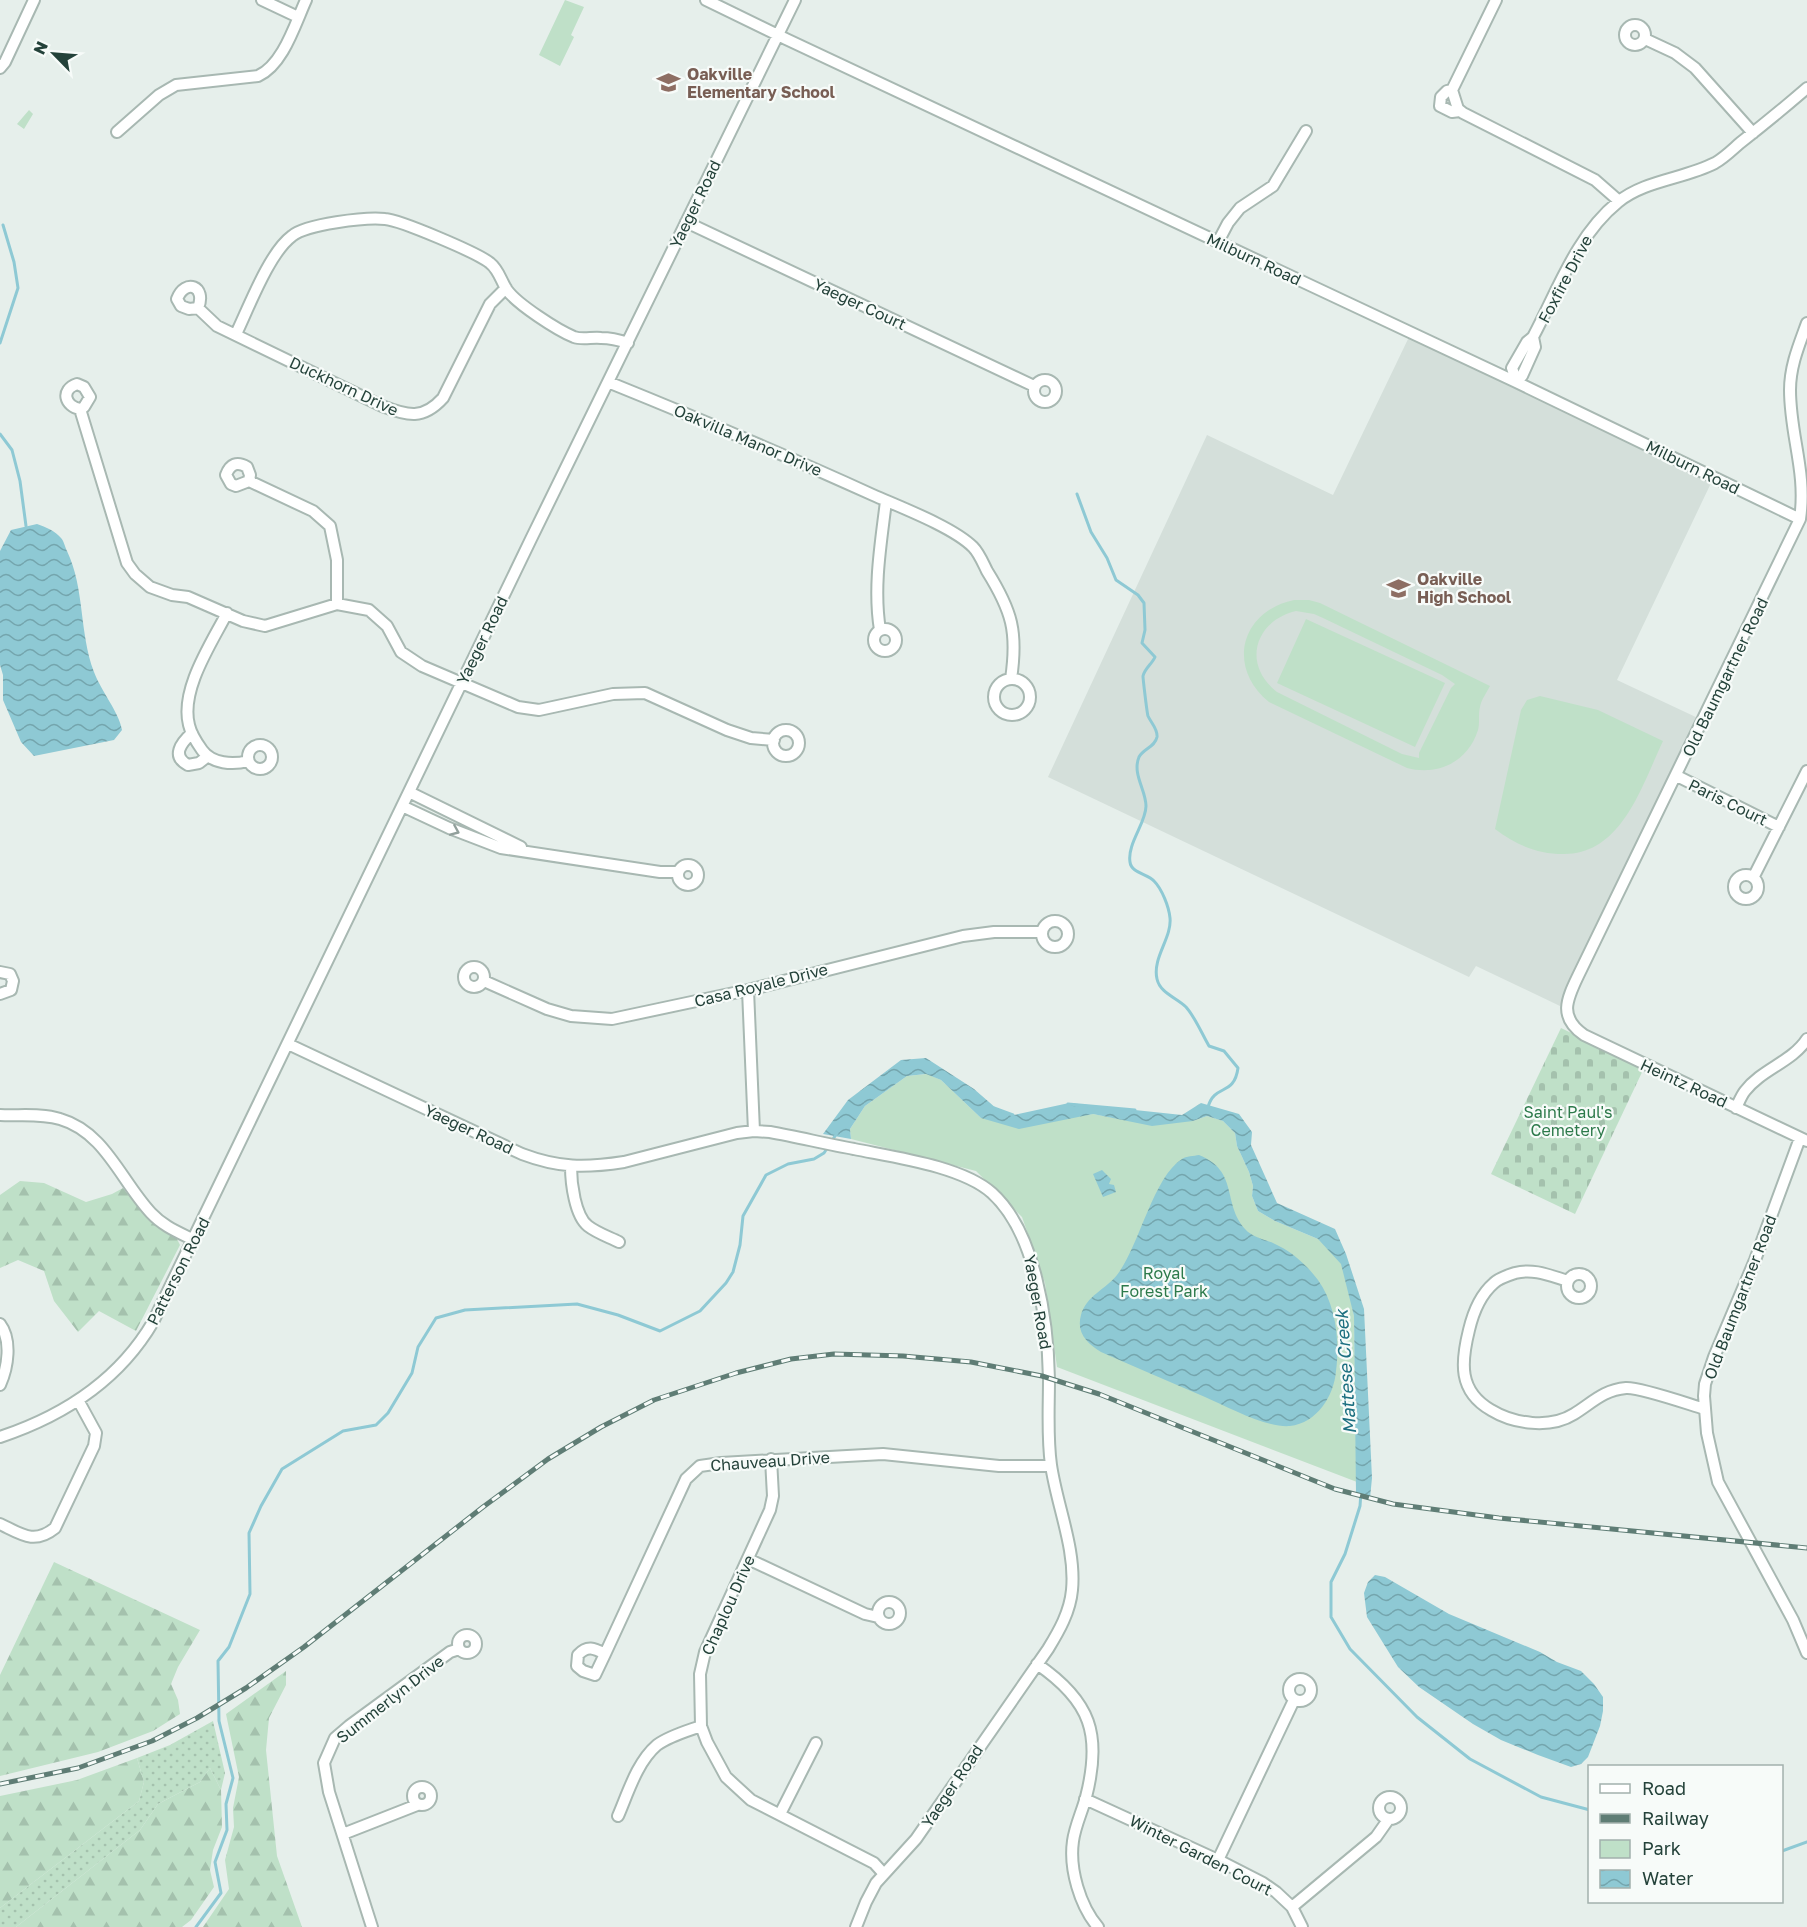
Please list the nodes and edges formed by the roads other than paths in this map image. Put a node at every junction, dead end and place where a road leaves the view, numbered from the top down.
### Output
1 (34, 0) edge
2 (262, 0) edge
3 (306, 0) edge
4 (706, 0) edge
5 (795, 0) edge
6 (1496, 0) edge
7 (298, 18) junction
8 (777, 35) junction
9 (1645, 39) dead end
10 (0, 42) edge
11 (11, 48) junction
12 (0, 68) edge
13 (1807, 88) edge
14 (1306, 131) dead end
15 (117, 132) dead end
16 (1754, 133) junction
17 (1619, 201) junction
18 (686, 222) junction
19 (1218, 242) junction
20 (506, 288) junction
21 (198, 308) dead end
22 (1807, 323) edge
23 (236, 334) junction
24 (1804, 338) edge
25 (628, 343) junction
26 (1514, 379) junction
27 (608, 382) junction
28 (1034, 386) dead end
29 (80, 409) dead end
30 (249, 481) dead end
31 (886, 501) junction
32 (1800, 519) junction
33 (337, 604) junction
34 (227, 613) junction
35 (880, 630) dead end
36 (1011, 678) dead end
37 (461, 683) junction
38 (192, 733) junction
39 (774, 740) dead end
40 (208, 756) junction
41 (248, 761) dead end
42 (1807, 771) edge
43 (1677, 776) junction
44 (409, 792) junction
45 (402, 806) junction
46 (1779, 827) junction
47 (529, 851) junction
48 (678, 872) dead end
49 (1754, 876) dead end
50 (1042, 932) dead end
51 (0, 972) edge
52 (484, 981) dead end
53 (748, 990) junction
54 (0, 994) edge
55 (1568, 1016) joint
56 (1807, 1039) edge
57 (288, 1044) junction
58 (1736, 1108) junction
59 (0, 1115) edge
60 (754, 1131) junction
61 (1804, 1139) edge
62 (571, 1167) junction
63 (194, 1240) junction
64 (619, 1242) dead end
65 (1568, 1281) dead end
66 (0, 1324) edge
67 (0, 1384) edge
68 (78, 1400) junction
69 (1705, 1409) junction
70 (0, 1437) edge
71 (771, 1460) junction
72 (1051, 1466) junction
73 (0, 1524) edge
74 (748, 1559) junction
75 (878, 1617) dead end
76 (459, 1649) dead end
77 (1807, 1653) edge
78 (605, 1654) dead end
79 (1037, 1664) junction
80 (1294, 1700) dead end
81 (701, 1726) junction
82 (816, 1743) dead end
83 (1085, 1799) junction
84 (417, 1805) dead end
85 (780, 1814) junction
86 (618, 1816) dead end
87 (1388, 1820) dead end
88 (343, 1834) junction
89 (1218, 1860) junction
90 (884, 1874) junction
91 (1292, 1907) junction
92 (372, 1927) edge
93 (856, 1927) edge
94 (1098, 1927) edge
95 (1302, 1927) edge

1 - 11 street
2 - 7 street
3 - 7 street
4 - 8 street, Milburn Road
5 - 8 street, Yaeger Road
6 - 17 street
7 - 15 street
8 - 18 street, Yaeger Road
8 - 19 street, Milburn Road
9 - 16 street
10 - 11 street
11 - 12 street
13 - 16 street, Foxfire Drive
14 - 19 street
16 - 17 street, Foxfire Drive
17 - 26 street, Foxfire Drive
18 - 25 street, Yaeger Road
18 - 28 street, Yaeger Court
19 - 26 street, Milburn Road
20 - 23 street
20 - 23 street, Duckhorn Drive
20 - 25 street
21 - 23 street, Duckhorn Drive
22 - 24 street, Old Baumgartner Road
24 - 32 street, Old Baumgartner Road
25 - 27 street, Yaeger Road
26 - 32 street, Milburn Road
27 - 31 street, Oakvilla Manor Drive
27 - 37 street, Yaeger Road
29 - 34 street
30 - 33 street
31 - 35 street
31 - 36 street, Oakvilla Manor Drive
32 - 43 street, Old Baumgartner Road
33 - 34 street
33 - 37 street
34 - 38 street
37 - 39 street
37 - 44 street, Yaeger Road
38 - 40 street
38 - 40 street
40 - 41 street
42 - 46 street
43 - 46 street, Paris Court
43 - 55 street, Old Baumgartner Road
44 - 45 street, Yaeger Road
44 - 47 street
45 -> 47 street
45 - 57 street, Yaeger Road
46 - 49 street
47 - 48 street
50 - 53 street, Casa Royale Drive
51 - 54 street
52 - 53 street, Casa Royale Drive
53 - 60 street
55 - 58 street, Heintz Road
56 - 58 street
57 - 62 street, Yaeger Road
57 - 63 street, Patterson Road
58 - 61 street, Heintz Road
59 - 63 street
60 - 62 street, Yaeger Road
60 - 72 street, Yaeger Road
61 - 69 street, Old Baumgartner Road
62 - 64 street
63 - 68 street, Patterson Road
65 - 69 street
66 - 67 street
68 - 70 street, Patterson Road
68 - 73 street
69 - 77 street, Old Baumgartner Road
71 - 72 street, Chauveau Drive
71 - 74 street, Chaplou Drive
71 - 78 street, Chauveau Drive
72 - 79 street, Yaeger Road
74 - 75 street
74 - 81 street, Chaplou Drive
76 - 88 street, Summerlyn Drive
79 - 83 street
79 - 90 street, Yaeger Road
80 - 89 street
81 - 85 street, Chaplou Drive
81 - 86 street
82 - 85 street
83 - 89 street, Winter Garden Court
83 - 94 street
84 - 88 street
85 - 90 street, Chaplou Drive
87 - 91 street
88 - 92 street, Summerlyn Drive
89 - 91 street, Winter Garden Court
90 - 93 street, Yaeger Road
91 - 95 street, Winter Garden Court

